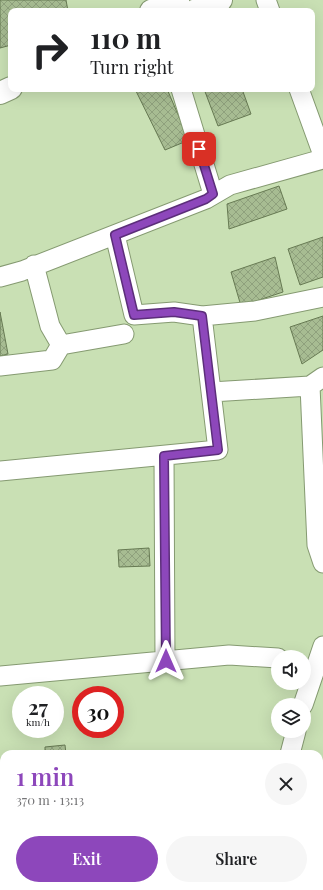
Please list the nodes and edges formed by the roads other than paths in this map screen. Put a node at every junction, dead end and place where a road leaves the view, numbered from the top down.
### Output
1 (178, 0) edge
2 (221, 0) edge
3 (150, 7) edge
4 (201, 8) edge
5 (182, 92) edge
6 (300, 92) edge
7 (323, 155) edge
8 (323, 159) edge
9 (213, 194) junction
10 (115, 235) junction
11 (34, 266) junction
12 (0, 277) edge
13 (323, 297) edge
14 (202, 316) junction
15 (124, 334) dead end
16 (61, 345) junction
17 (0, 366) edge
18 (316, 382) edge
19 (211, 392) junction
20 (164, 456) junction
21 (0, 471) edge
22 (323, 564) edge
23 (315, 655) edge
24 (271, 657) edge
25 (166, 661) junction
26 (0, 676) edge
27 (305, 698) edge
28 (294, 738) edge
29 (291, 750) edge

1 - 3 main road
2 - 4 main road
5 - 9 street
6 - 7 street
8 - 9 street
9 - 10 street
10 - 11 street
10 - 14 street
11 - 12 street
11 - 16 street
13 - 14 street
14 - 19 street
15 - 16 street
16 - 17 street
18 - 19 street
18 - 22 street
19 - 20 street
20 - 21 street
20 - 25 street
23 - 27 street
24 - 25 street
25 - 26 street
28 - 29 street

